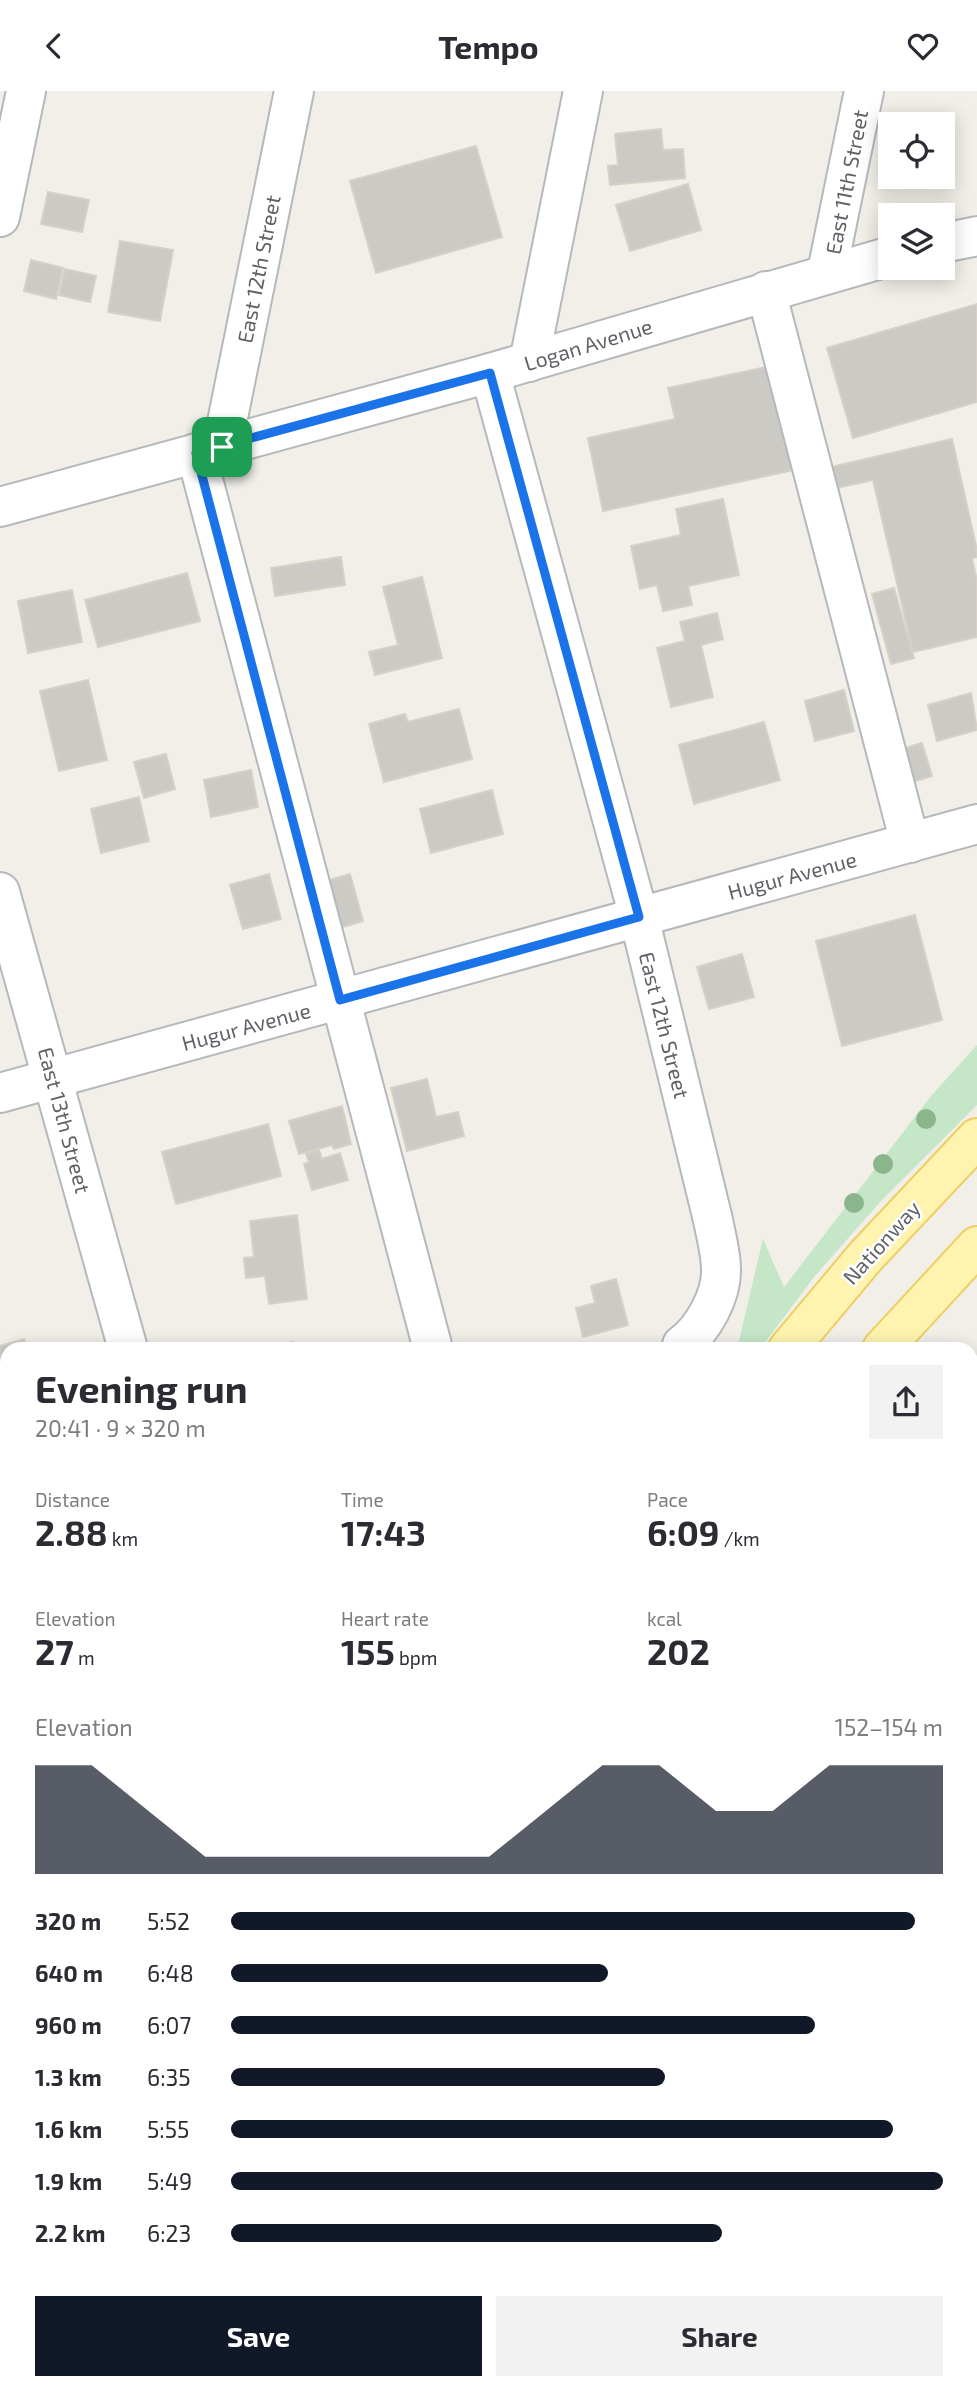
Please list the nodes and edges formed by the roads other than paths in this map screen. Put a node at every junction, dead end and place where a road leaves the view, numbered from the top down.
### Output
1 (26, 91) edge
2 (294, 91) edge
3 (583, 91) edge
4 (864, 91) edge
5 (0, 217) edge
6 (977, 236) edge
7 (955, 241) edge
8 (878, 259) edge
9 (827, 272) junction
10 (766, 291) junction
11 (529, 362) junction
12 (490, 373) junction
13 (209, 450) junction
14 (0, 507) edge
15 (977, 824) edge
16 (910, 843) junction
17 (0, 892) edge
18 (639, 917) junction
19 (340, 1000) junction
20 (54, 1079) junction
21 (0, 1093) edge
22 (977, 1138) edge
23 (977, 1245) edge
24 (126, 1342) edge
25 (431, 1342) edge
26 (686, 1342) edge
27 (794, 1342) edge
28 (888, 1342) edge

1 - 5 street
2 - 13 street, East 12th Street
3 - 11 street
4 - 9 street, East 11th Street
6 - 7 street
8 - 9 street, Logan Avenue
9 - 10 street, Logan Avenue
10 - 11 street, Logan Avenue
10 - 16 street
11 - 12 street, Logan Avenue
12 - 13 street, Logan Avenue
12 - 18 street, East 12th Street
13 - 14 street, Logan Avenue
13 - 19 street
15 - 16 street, Hugur Avenue
16 - 18 street, Hugur Avenue
17 - 20 street, East 13th Street
18 - 19 street, Hugur Avenue
18 - 26 street, East 12th Street
19 - 20 street, Hugur Avenue
19 - 25 street
20 - 21 street, Hugur Avenue
20 - 24 street, East 13th Street
22 - 27 main road, Nationway
23 - 28 main road

